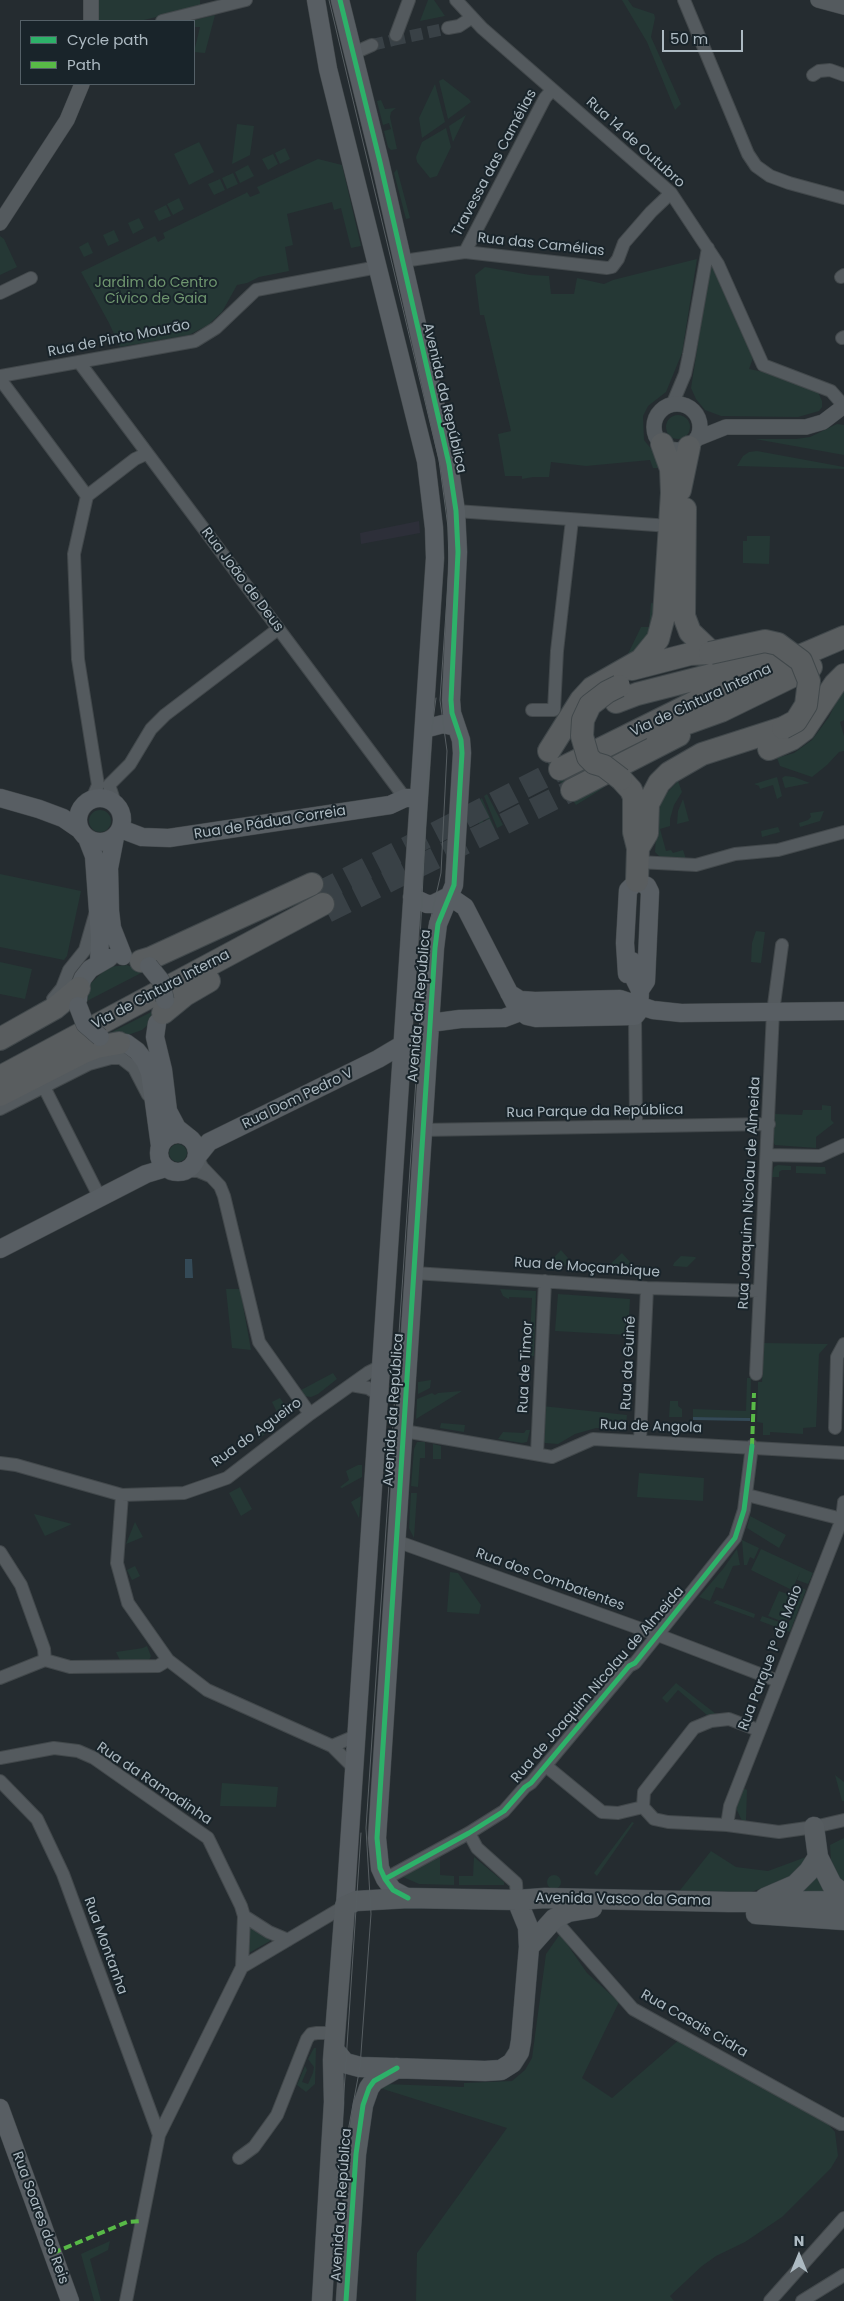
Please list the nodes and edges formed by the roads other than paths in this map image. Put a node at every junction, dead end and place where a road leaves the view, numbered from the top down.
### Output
1 (91, 0) edge
2 (246, 0) edge
3 (316, 0) edge
4 (340, 0) edge
5 (410, 0) edge
6 (456, 0) edge
7 (684, 0) edge
8 (818, 0) edge
9 (844, 7) edge
10 (471, 18) junction
11 (91, 20) edge
12 (166, 20) edge
13 (448, 28) tunnel mouth
14 (396, 35) tunnel mouth
15 (372, 45) tunnel mouth
16 (354, 54) junction
17 (328, 69) junction
18 (814, 75) dead end
19 (844, 75) edge
20 (82, 85) edge
21 (552, 90) junction
22 (671, 193) junction
23 (844, 198) edge
24 (0, 223) edge
25 (708, 248) junction
26 (464, 252) junction
27 (403, 261) junction
28 (378, 268) junction
29 (31, 278) dead end
30 (0, 293) edge
31 (79, 362) junction
32 (0, 378) edge
33 (672, 405) junction
34 (844, 406) edge
35 (696, 415) junction
36 (726, 428) junction
37 (662, 444) junction
38 (690, 450) junction
39 (146, 454) junction
40 (87, 496) junction
41 (456, 511) junction
42 (572, 520) junction
43 (670, 526) junction
44 (844, 627) edge
45 (278, 629) junction
46 (844, 637) edge
47 (784, 652) junction
48 (710, 653) junction
49 (844, 653) edge
50 (844, 675) edge
51 (617, 687) junction
52 (717, 702) junction
53 (532, 710) dead end
54 (778, 724) junction
55 (424, 728) junction
56 (456, 728) junction
57 (691, 762) junction
58 (560, 770) junction
59 (616, 770) junction
60 (96, 793) junction
61 (0, 798) edge
62 (412, 798) junction
63 (39, 808) junction
64 (844, 832) edge
65 (118, 833) junction
66 (83, 834) junction
67 (638, 864) junction
68 (450, 896) junction
69 (412, 897) junction
70 (320, 898) junction
71 (97, 908) junction
72 (782, 945) dead end
73 (636, 958) junction
74 (138, 961) junction
75 (99, 962) junction
76 (509, 993) junction
77 (78, 997) junction
78 (600, 1008) dead end
79 (633, 1008) junction
80 (844, 1011) edge
81 (162, 1012) junction
82 (520, 1012) junction
83 (773, 1012) junction
84 (430, 1024) junction
85 (0, 1028) edge
86 (0, 1039) edge
87 (115, 1041) junction
88 (403, 1046) junction
89 (0, 1059) edge
90 (0, 1077) edge
91 (44, 1087) junction
92 (0, 1095) edge
93 (0, 1109) edge
94 (154, 1111) junction
95 (769, 1124) junction
96 (636, 1126) junction
97 (422, 1130) junction
98 (187, 1136) junction
99 (844, 1145) edge
100 (160, 1146) junction
101 (767, 1155) junction
102 (197, 1157) junction
103 (166, 1168) junction
104 (185, 1172) junction
105 (212, 1178) junction
106 (100, 1198) junction
107 (0, 1248) edge
108 (414, 1273) junction
109 (545, 1281) junction
110 (647, 1288) junction
111 (759, 1291) junction
112 (844, 1344) edge
113 (382, 1365) junction
114 (756, 1374) dead end
115 (351, 1385) junction
116 (381, 1396) junction
117 (310, 1414) junction
118 (835, 1428) dead end
119 (404, 1431) junction
120 (378, 1437) junction
121 (640, 1440) junction
122 (752, 1446) junction
123 (844, 1452) edge
124 (536, 1454) junction
125 (0, 1463) edge
126 (122, 1495) junction
127 (747, 1495) junction
128 (844, 1502) edge
129 (842, 1519) junction
130 (396, 1542) junction
131 (0, 1552) edge
132 (658, 1635) junction
133 (45, 1660) junction
134 (168, 1660) junction
135 (0, 1678) edge
136 (778, 1681) junction
137 (758, 1730) junction
138 (358, 1735) junction
139 (332, 1746) junction
140 (0, 1758) edge
141 (546, 1766) junction
142 (356, 1770) junction
143 (0, 1781) edge
144 (643, 1807) junction
145 (844, 1820) edge
146 (727, 1825) junction
147 (814, 1827) junction
148 (470, 1833) junction
149 (818, 1857) junction
150 (385, 1879) junction
151 (844, 1894) edge
152 (408, 1898) junction
153 (517, 1900) junction
154 (844, 1901) edge
155 (345, 1906) junction
156 (728, 1908) junction
157 (844, 1909) edge
158 (244, 1916) junction
159 (554, 1919) junction
160 (844, 1920) edge
161 (844, 1930) edge
162 (288, 1940) junction
163 (529, 1947) junction
164 (242, 1967) junction
165 (336, 2042) junction
166 (398, 2068) junction
167 (0, 2108) edge
168 (844, 2124) edge
169 (159, 2135) junction
170 (240, 2158) dead end
171 (844, 2218) edge
172 (844, 2276) edge
173 (70, 2301) edge
174 (126, 2301) edge
175 (322, 2301) edge
176 (346, 2301) edge
177 (770, 2301) edge
178 (802, 2301) edge

1 - 11 street
2 - 12 street
3 - 17 main road, Avenida da República
4 - 16 main road, Avenida da República
5 - 14 street
6 - 10 street, Rua 14 de Outubro
7 - 23 street
8 - 9 street
10 - 13 street
10 - 21 street, Rua 14 de Outubro
15 - 16 street
16 - 17 main road
16 - 27 main road, Avenida da República
17 - 28 main road, Avenida da República
18 - 19 street
20 - 24 street
21 - 22 street, Rua 14 de Outubro
21 - 26 street, Travessa das Camélias
22 - 25 street, Rua 14 de Outubro
22 - 26 street, Rua das Camélias
25 - 33 street
25 - 34 street, Rua 14 de Outubro
26 - 27 street, Rua das Camélias
27 - 28 main road
27 - 41 main road, Avenida da República
28 - 31 street, Rua de Pinto Mourão
28 - 55 main road, Avenida da República
29 - 30 street
31 - 32 street, Rua de Pinto Mourão
31 - 39 street, Rua João de Deus
32 - 40 street
33 - 35 street
33 - 37 street
34 - 36 street
35 - 36 street
35 - 38 street
36 - 38 street
37 - 38 street
37 - 43 highway
38 - 47 highway
38 - 48 highway
39 - 40 street
39 - 45 street, Rua João de Deus
40 - 60 street
41 - 42 street
41 - 56 main road, Avenida da República
42 - 43 street
42 - 53 street
43 - 51 highway
44 - 47 highway
45 - 60 street
45 - 62 street, Rua João de Deus
46 - 52 highway, Via de Cintura Interna
47 - 48 highway, bridge
47 - 51 highway
47 - 54 highway
48 - 51 highway
49 - 52 highway, Via de Cintura Interna
50 - 57 highway
51 - 58 highway
51 - 59 highway
52 - 58 highway, Via de Cintura Interna
52 - 59 highway
54 - 57 highway
54 - 59 highway
55 - 56 main road
55 - 62 main road, Avenida da República
56 - 68 main road, Avenida da República
57 - 67 highway
58 - 59 highway
59 - 67 highway
60 - 63 main road
60 - 65 main road
60 - 66 main road
61 - 63 main road
62 - 65 main road, Rua de Pádua Correia
62 - 69 main road, Avenida da República
63 - 66 main road
64 - 67 street
65 - 66 main road
65 - 74 main road
66 - 71 main road
67 - 73 main road
68 - 69 main road
68 - 76 main road
68 - 84 main road, Avenida da República
69 - 88 main road, Avenida da República
70 - 74 highway
70 - 81 highway
70 - 89 highway, Via de Cintura Interna
70 - 90 highway, Via de Cintura Interna
71 - 75 main road
71 - 85 street
72 - 83 street, Rua Joaquim Nicolau de Almeida
73 - 79 main road
73 - 79 main road
74 - 75 main road
74 - 81 main road, bridge
75 - 77 main road
76 - 79 main road
76 - 82 main road
77 - 86 highway
77 - 87 main road, bridge
78 - 82 main road
79 - 82 main road
79 - 83 main road
79 - 96 street
80 - 83 main road
81 - 87 main road
81 - 98 main road
82 - 84 main road
83 - 95 street, Rua Joaquim Nicolau de Almeida
84 - 88 main road, Rua Dom Pedro V
84 - 97 main road, Avenida da República
87 - 92 highway
87 - 94 main road
88 - 102 main road, Rua Dom Pedro V
88 - 113 main road, Avenida da República
91 - 93 street
91 - 94 street
91 - 106 street
94 - 100 main road
95 - 96 street, Rua Parque da República
95 - 101 street, Rua Joaquim Nicolau de Almeida
96 - 97 street, Rua Parque da República
97 - 108 main road, Avenida da República
98 - 100 main road
98 - 102 main road
99 - 101 street
100 - 103 main road
101 - 111 street, Rua Joaquim Nicolau de Almeida
102 - 104 main road
102 - 105 street
103 - 104 main road
103 - 106 main road
104 - 105 street
105 - 117 street
106 - 107 main road
108 - 109 street, Rua de Moçambique
108 - 119 main road, Avenida da República
109 - 110 street, Rua de Moçambique
109 - 124 street, Rua de Timor
110 - 111 street, Rua de Moçambique
110 - 121 street, Rua da Guiné
111 - 114 street, Rua Joaquim Nicolau de Almeida
112 - 118 street
113 - 115 street, Rua do Agueiro
113 - 116 main road, Avenida da República
115 - 116 street
115 - 117 street, Rua do Agueiro
116 - 120 main road, Avenida da República
117 - 126 street, Rua do Agueiro
119 - 120 main road
119 - 124 street, Rua de Angola
119 - 130 main road, Avenida da República
120 - 138 main road, Avenida da República
121 - 122 street, Rua de Angola
121 - 124 street, Rua de Angola
122 - 123 street, Rua de Angola
122 - 127 street, Rua de Joaquim Nicolau de Almeida
125 - 126 street, Rua do Agueiro
126 - 134 street
127 - 129 street
127 - 132 street, Rua de Joaquim Nicolau de Almeida
128 - 129 street, Rua Parque 1º de Maio
129 - 136 street, Rua Parque 1º de Maio
130 - 132 street, Rua dos Combatentes
130 - 150 main road, Avenida da República
131 - 133 street
132 - 136 street, Rua dos Combatentes
132 - 141 street, Rua de Joaquim Nicolau de Almeida
133 - 134 street
133 - 135 street
134 - 139 street
136 - 137 street, Rua Parque 1º de Maio
137 - 144 street
137 - 146 street, Rua Parque 1º de Maio
138 - 139 street
138 - 142 main road, Avenida da República
139 - 142 street
140 - 158 street, Rua da Ramadinha
141 - 144 street
141 - 148 street, Rua de Joaquim Nicolau de Almeida
142 - 155 main road, Avenida da República
143 - 169 street, Rua Montanha
144 - 146 street
145 - 147 street
146 - 147 street
147 - 149 main road
148 - 150 street, Rua de Joaquim Nicolau de Almeida
148 - 153 street
149 - 151 main road
149 - 156 main road
150 - 152 main road
152 - 153 main road, Avenida Vasco da Gama
152 - 155 main road, Avenida Vasco da Gama
153 - 156 main road, Avenida Vasco da Gama
153 - 163 main road, Avenida Vasco da Gama
154 - 156 main road
155 - 162 street
155 - 165 main road, Avenida da República
156 - 157 main road
156 - 159 main road, Avenida Vasco da Gama
156 - 160 main road
156 - 161 main road
158 - 162 street
158 - 164 street
159 - 163 main road, Avenida Vasco da Gama
159 - 168 street, Rua Casais Cidra
162 - 164 street
163 - 166 main road, Avenida Vasco da Gama
164 - 169 street
165 - 166 main road
165 - 170 street
165 - 175 main road, Avenida da República
166 - 176 main road, Avenida da República
167 - 173 main road, Rua Soares dos Reis
169 - 174 street
171 - 177 street
172 - 178 street

